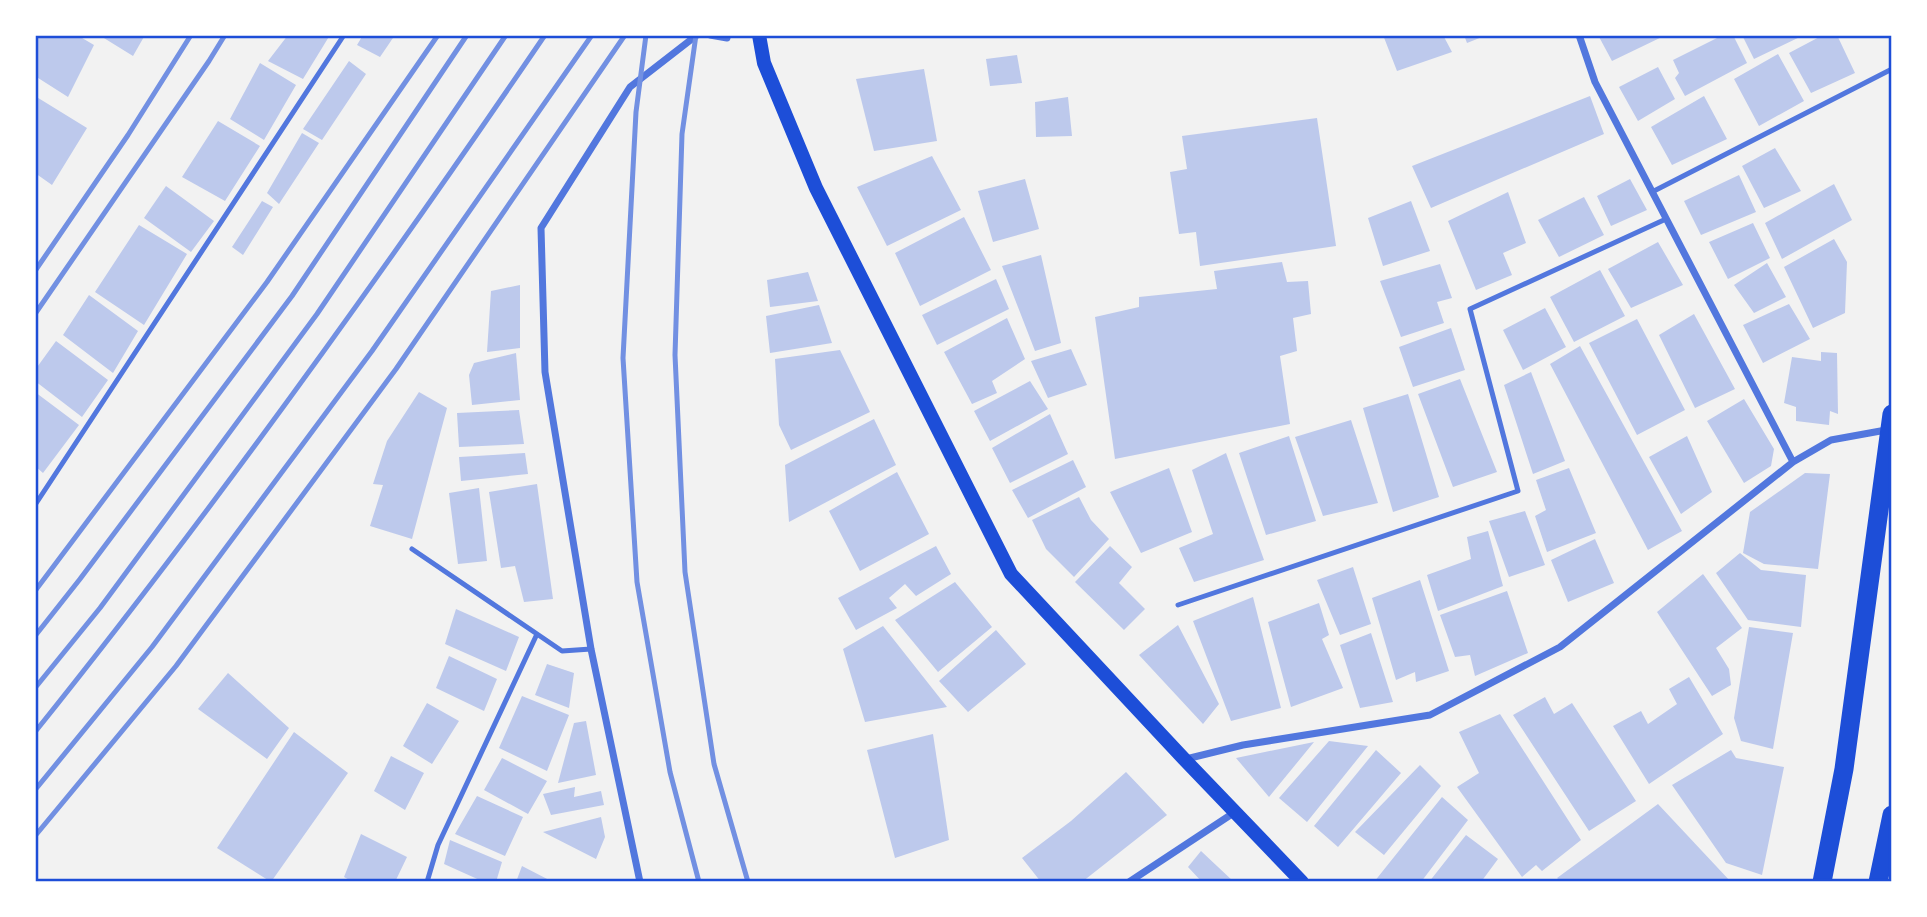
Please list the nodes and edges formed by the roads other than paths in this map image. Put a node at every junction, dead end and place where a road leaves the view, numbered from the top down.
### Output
1 (344, 35) edge
2 (697, 35) edge
3 (710, 35) edge
4 (759, 35) edge
5 (1579, 35) edge
6 (727, 38) dead end
7 (1892, 69) edge
8 (1652, 192) junction
9 (1666, 219) junction
10 (1891, 422) edge
11 (1793, 462) junction
12 (35, 505) edge
13 (412, 549) dead end
14 (1178, 605) dead end
15 (537, 634) junction
16 (591, 649) junction
17 (1184, 760) junction
18 (1235, 812) junction
19 (1892, 815) edge
20 (426, 882) edge
21 (640, 882) edge
22 (1129, 882) edge
23 (1302, 882) edge
24 (1822, 882) edge
25 (1878, 882) edge

1 - 12 lane
2 - 16 street
3 - 6 street
4 - 17 main road
5 - 8 street
7 - 8 lane
8 - 9 street
9 - 11 street
9 - 14 lane
10 - 11 street
10 - 24 highway
11 - 17 street
13 - 15 lane
15 - 16 lane
15 - 20 lane
16 - 21 street
17 - 18 main road
18 - 22 street
18 - 23 main road
19 - 25 highway

